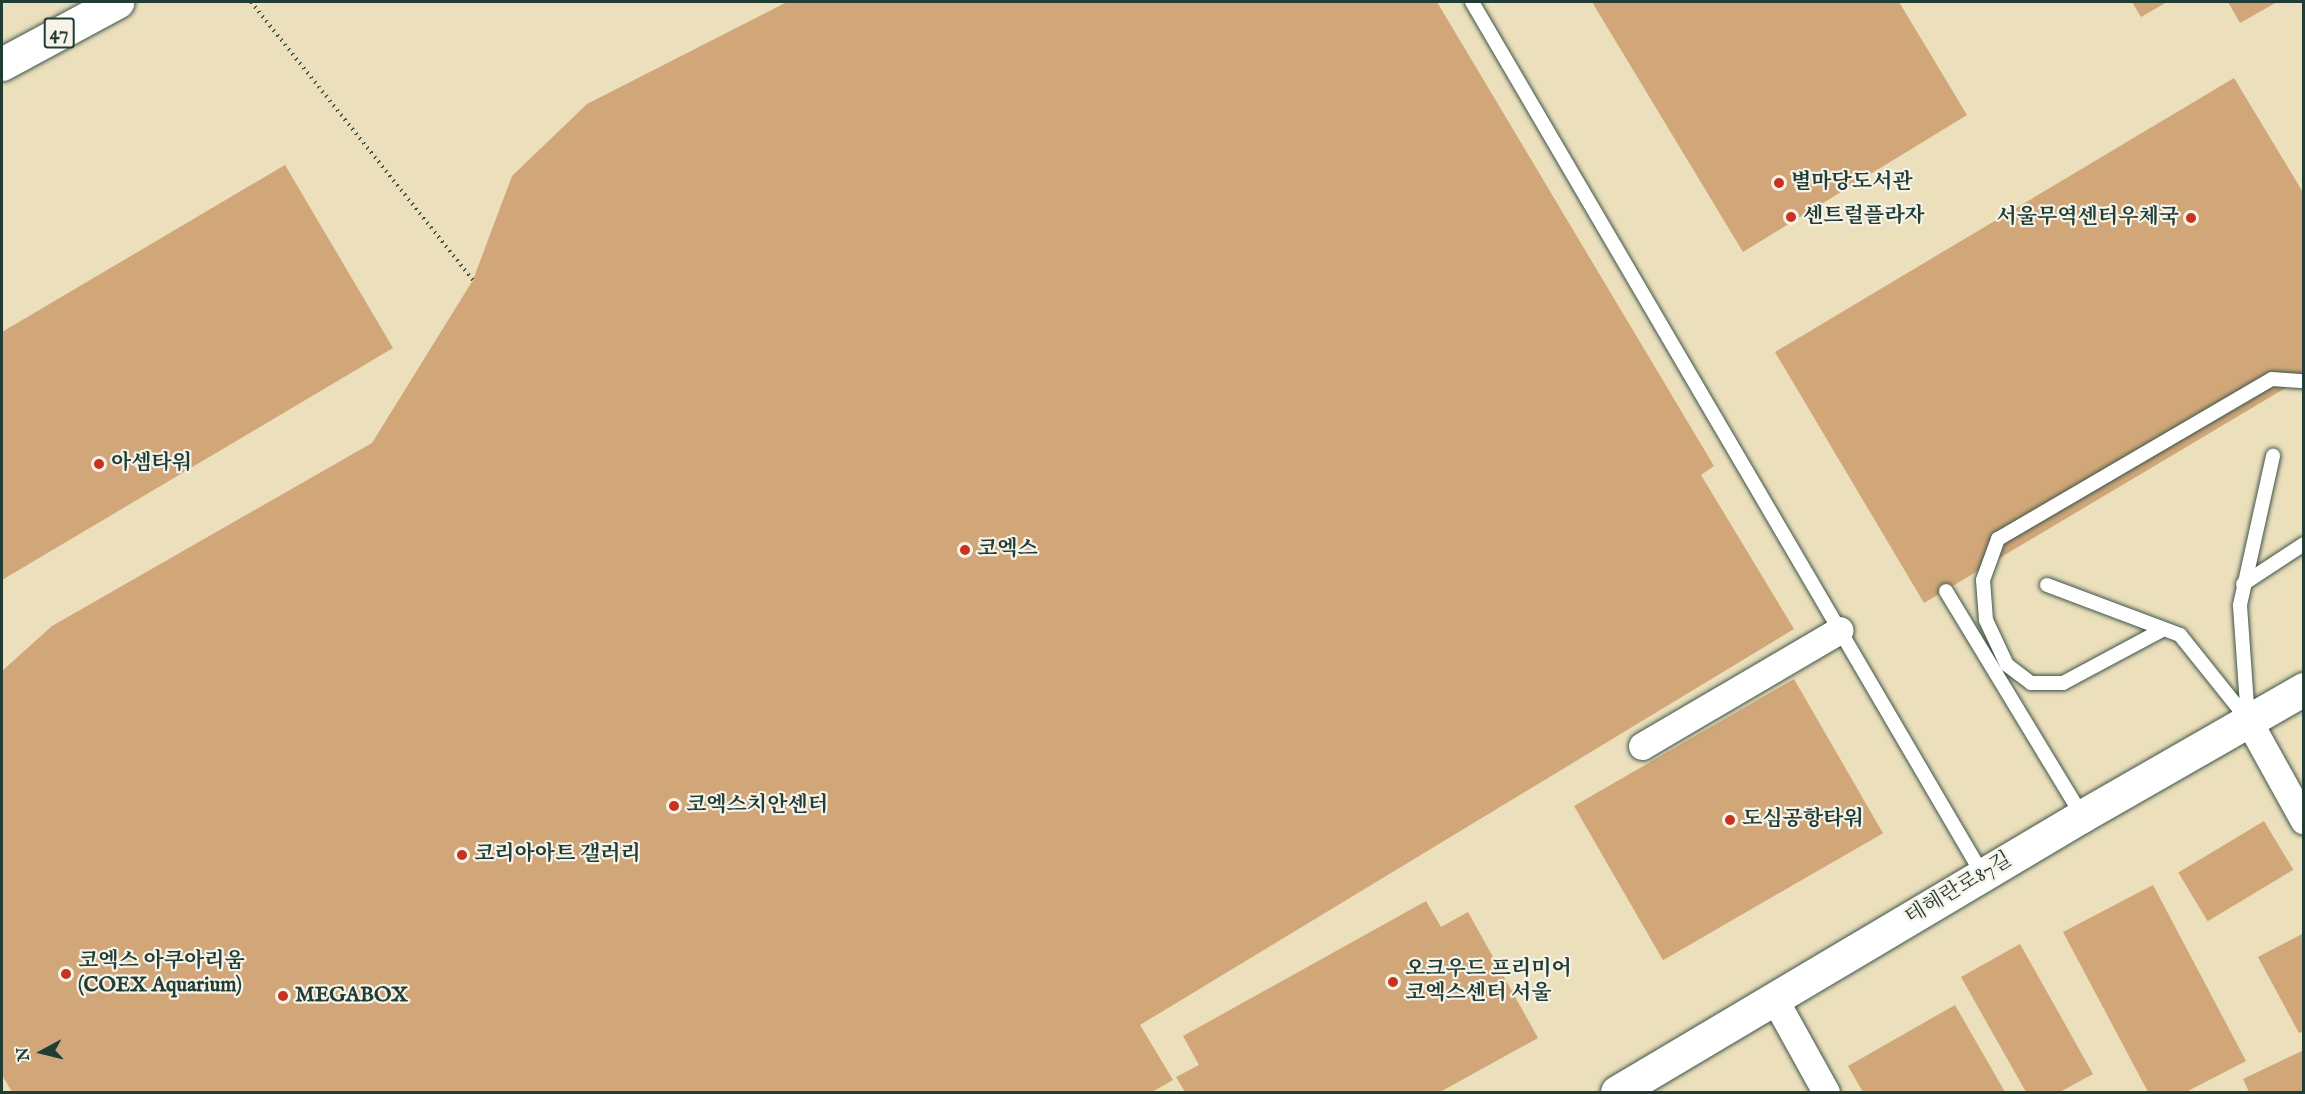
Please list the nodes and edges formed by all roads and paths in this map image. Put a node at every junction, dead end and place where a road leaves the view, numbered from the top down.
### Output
1 (117, 2) edge
2 (251, 2) edge
3 (1472, 2) edge
4 (2, 64) edge
5 (473, 280) dead end
6 (2304, 381) edge
7 (2273, 456) dead end
8 (2304, 544) edge
9 (2243, 584) junction
10 (2047, 585) dead end
11 (1946, 591) dead end
12 (1840, 630) junction
13 (2162, 630) junction
14 (2304, 689) edge
15 (2248, 720) junction
16 (1641, 746) dead end
17 (2082, 816) junction
18 (2304, 821) edge
19 (1983, 875) junction
20 (1774, 1000) junction
21 (1617, 1092) edge
22 (1826, 1092) edge

1 - 4 street, 47
2 - 5 path
3 - 12 lane
6 - 13 lane
7 - 9 lane
8 - 9 lane
9 - 15 lane
10 - 13 lane
11 - 17 lane
12 - 16 street
12 - 19 lane
13 - 15 lane
14 - 15 street, 테헤란로87길
15 - 17 street, 테헤란로87길
15 - 18 street
17 - 19 street, 테헤란로87길
19 - 20 street, 테헤란로87길
20 - 21 street, 테헤란로87길
20 - 22 street

